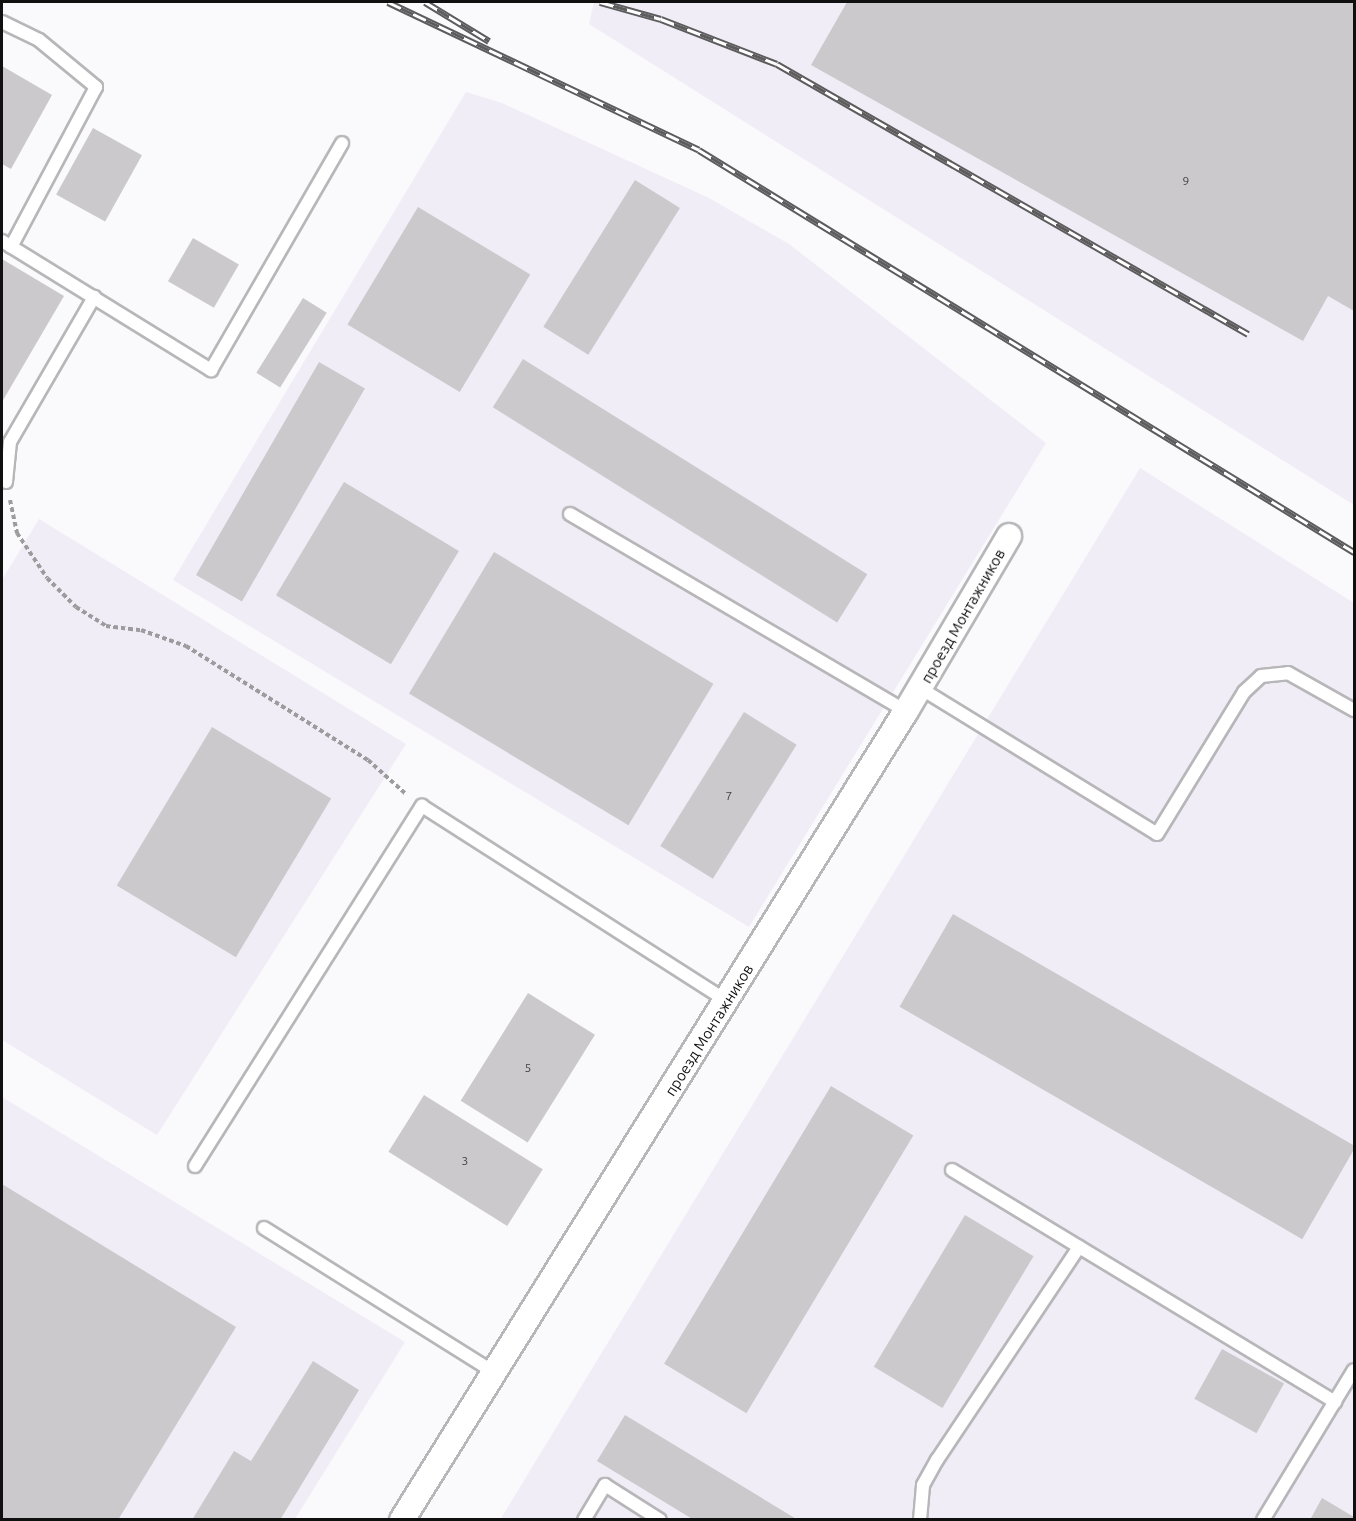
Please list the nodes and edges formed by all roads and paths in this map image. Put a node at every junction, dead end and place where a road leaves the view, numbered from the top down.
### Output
1 (2, 22) edge
2 (342, 143) dead end
3 (6, 244) edge
4 (93, 297) junction
5 (6, 482) joint
6 (570, 514) dead end
7 (1009, 536) dead end
8 (920, 688) junction
9 (1354, 710) edge
10 (906, 711) junction
11 (422, 807) junction
12 (727, 1001) junction
13 (195, 1166) dead end
14 (952, 1170) dead end
15 (264, 1228) dead end
16 (1079, 1247) junction
17 (1354, 1370) edge
18 (495, 1374) junction
19 (1335, 1402) junction
20 (402, 1520) edge
21 (584, 1520) edge
22 (660, 1520) edge
23 (920, 1520) edge
24 (1263, 1520) edge

1 - 3 lane
2 - 4 lane
3 - 4 lane
4 - 5 lane
5 - 11 path
6 - 10 lane
7 - 8 street, проезд Монтажников
8 - 9 lane
8 - 10 street, проезд Монтажников
10 - 12 street, проезд Монтажников
11 - 12 lane
11 - 13 lane
12 - 18 street, проезд Монтажников
14 - 16 lane
15 - 18 lane
16 - 19 lane
16 - 23 lane
17 - 19 lane
18 - 20 street, проезд Монтажников
19 - 24 lane
21 - 22 lane

